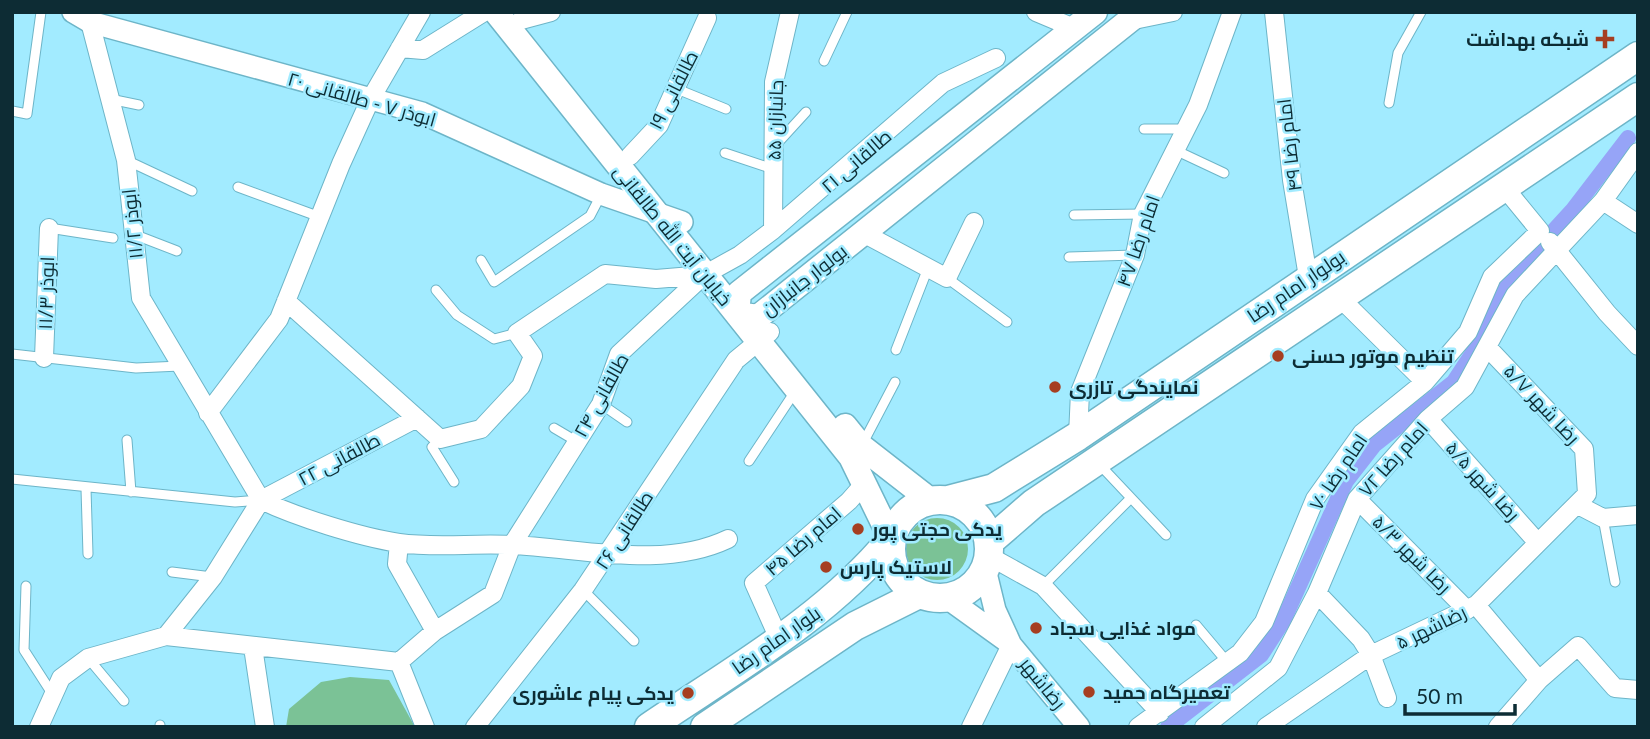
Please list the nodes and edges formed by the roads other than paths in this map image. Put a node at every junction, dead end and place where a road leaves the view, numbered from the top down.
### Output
1 (41, 12) edge
2 (421, 12) edge
3 (484, 12) edge
4 (496, 12) edge
5 (551, 12) edge
6 (790, 12) edge
7 (847, 12) edge
8 (1036, 12) edge
9 (1095, 12) edge
10 (1173, 12) edge
11 (1232, 12) edge
12 (1273, 12) edge
13 (1421, 12) edge
14 (86, 16) edge
15 (518, 16) edge
16 (1135, 17) edge
17 (707, 18) dead end
18 (1074, 29) junction
19 (400, 48) junction
20 (1638, 57) edge
21 (996, 58) dead end
22 (824, 61) dead end
23 (677, 89) junction
24 (1638, 97) edge
25 (109, 99) junction
26 (370, 100) junction
27 (1389, 103) dead end
28 (139, 105) dead end
29 (726, 108) dead end
30 (12, 111) edge
31 (806, 112) dead end
32 (1144, 129) dead end
33 (1185, 129) junction
34 (773, 148) junction
35 (1175, 150) junction
36 (1638, 152) edge
37 (725, 153) dead end
38 (630, 156) junction
39 (126, 160) junction
40 (773, 169) junction
41 (1224, 173) dead end
42 (238, 187) dead end
43 (1504, 187) junction
44 (192, 191) dead end
45 (601, 194) junction
46 (1603, 201) junction
47 (1143, 214) junction
48 (1074, 215) dead end
49 (658, 216) junction
50 (320, 217) junction
51 (682, 222) junction
52 (974, 222) dead end
53 (1638, 224) edge
54 (49, 228) joint
55 (773, 230) junction
56 (1540, 230) junction
57 (863, 233) junction
58 (133, 234) junction
59 (113, 238) dead end
60 (797, 246) junction
61 (177, 251) dead end
62 (1556, 251) junction
63 (1135, 255) junction
64 (1069, 257) dead end
65 (481, 260) dead end
66 (928, 268) junction
67 (711, 271) junction
68 (816, 271) junction
69 (1308, 277) junction
70 (947, 278) junction
71 (436, 290) dead end
72 (1339, 297) junction
73 (286, 301) junction
74 (753, 320) junction
75 (1007, 322) dead end
76 (517, 333) junction
77 (1638, 346) edge
78 (1488, 348) junction
79 (897, 350) dead end
80 (12, 354) edge
81 (44, 358) junction
82 (180, 366) junction
83 (895, 382) dead end
84 (1426, 382) junction
85 (797, 389) junction
86 (601, 404) junction
87 (208, 413) junction
88 (417, 418) junction
89 (1428, 419) junction
90 (627, 422) dead end
91 (554, 428) dead end
92 (1078, 436) junction
93 (440, 439) junction
94 (127, 440) dead end
95 (576, 441) junction
96 (856, 452) junction
97 (749, 461) dead end
98 (1096, 461) junction
99 (1017, 475) junction
100 (12, 479) edge
101 (454, 482) dead end
102 (864, 484) junction
103 (86, 489) junction
104 (131, 492) junction
105 (1131, 498) junction
106 (1357, 499) junction
107 (261, 500) junction
108 (939, 500) junction
109 (1034, 503) junction
110 (1578, 505) junction
111 (1638, 515) edge
112 (1603, 517) junction
113 (1166, 535) dead end
114 (891, 539) junction
115 (728, 540) dead end
116 (399, 543) junction
117 (1538, 543) junction
118 (512, 545) junction
119 (609, 552) junction
120 (88, 554) dead end
121 (987, 556) junction
122 (172, 572) dead end
123 (214, 577) junction
124 (1615, 582) dead end
125 (26, 586) dead end
126 (1043, 586) junction
127 (583, 590) junction
128 (1317, 593) junction
129 (919, 594) junction
130 (947, 598) junction
131 (834, 599) junction
132 (1471, 608) junction
133 (1196, 625) dead end
134 (855, 626) junction
135 (435, 631) junction
136 (166, 636) junction
137 (779, 639) junction
138 (634, 641) dead end
139 (1010, 641) junction
140 (253, 647) junction
141 (1371, 655) junction
142 (88, 658) junction
143 (400, 662) junction
144 (1228, 663) junction
145 (1539, 680) junction
146 (1638, 690) edge
147 (53, 695) junction
148 (1387, 698) dead end
149 (124, 701) dead end
150 (1160, 713) junction
151 (713, 725) edge
152 (39, 727) edge
153 (265, 727) edge
154 (425, 727) edge
155 (475, 727) edge
156 (649, 727) edge
157 (971, 727) edge
158 (1079, 727) edge
159 (1138, 727) edge
160 (1204, 727) edge
161 (1266, 727) edge
162 (1498, 727) edge

1 - 30 lane
2 - 19 street
3 - 19 street
4 - 49 main road, خیابان آیت الله طالقانی
5 - 15 street
6 - 34 street, جانبازان ۵۵
7 - 22 lane
8 - 18 street
9 - 18 main road, بولوار جانبازان
10 - 16 street
11 - 33 street, امام رضا ۴۷
12 - 69 street, امام رضا ۴۹
13 - 27 lane
14 - 25 street, ابوذر ۱۱/۲
14 - 26 street, ابوذر ۷ - طالقانی ۲۰
15 - 38 main road, خیابان آیت الله طالقانی
16 - 57 main road, بولوار جانبازان
17 - 23 street, طالقانی ۱۹
18 - 60 main road, بولوار جانبازان
19 - 26 street
20 - 69 main road, بولوار امام رضا
21 - 55 street, طالقانی ۲۱
23 - 29 lane
23 - 38 street, طالقانی ۱۹
24 - 43 main road, بولوار امام رضا
25 - 28 lane
25 - 39 street, ابوذر ۱۱/۲
26 - 45 street, ابوذر ۷ - طالقانی ۲۰
26 - 50 street
31 - 34 lane
32 - 33 lane
33 - 35 street, امام رضا ۴۷
34 - 40 street, جانبازان ۵۵
35 - 41 lane
35 - 47 street, امام رضا ۴۷
36 - 46 street, امام رضا ۷۲
37 - 40 lane
38 - 51 main road, خیابان آیت الله طالقانی
39 - 44 lane
39 - 58 street, ابوذر ۱۱/۲
40 - 55 street, جانبازان ۵۵
42 - 50 lane
43 - 56 street
43 - 72 main road, بولوار امام رضا
45 - 49 street, ابوذر ۷ - طالقانی ۲۰
45 - 65 lane
46 - 53 street
46 - 62 street, امام رضا ۷۲
47 - 48 lane
47 - 63 street, امام رضا ۴۷
49 - 51 street, ابوذر ۷ - طالقانی ۲۰
49 - 67 main road, خیابان آیت الله طالقانی
50 - 73 street
51 - 67 main road, خیابان آیت الله طالقانی
52 - 70 street
54 - 59 lane
54 - 81 street, ابوذر ۱۱/۳
55 - 67 street, طالقانی ۲۱
56 - 62 street
56 - 84 street, امام رضا ۷۰
57 - 66 street
57 - 68 main road, بولوار جانبازان
58 - 61 lane
58 - 82 street, ابوذر ۱۱/۲
60 - 68 main road
60 - 74 main road, بولوار جانبازان
62 - 77 street
62 - 78 street, امام رضا ۷۲
63 - 64 lane
63 - 92 street, امام رضا ۴۷
66 - 70 street
66 - 79 lane
67 - 74 main road, خیابان آیت الله طالقانی
67 - 76 street
67 - 86 street, طالقانی ۲۴
68 - 74 main road, بولوار جانبازان
69 - 92 main road, بولوار امام رضا
70 - 75 lane
71 - 76 lane
72 - 84 street
72 - 98 main road, بولوار امام رضا
73 - 87 street
73 - 88 street
74 - 85 main road, خیابان آیت الله طالقانی
74 - 96 main road, خیابان آیت الله طالقانی
74 - 119 street, طالقانی ۲۶
76 - 93 street
78 - 89 street, امام رضا ۷۲
78 - 110 street, رضا شهر ۵/۷
80 - 81 lane
81 - 82 lane
82 - 87 street, ابوذر ۱۱/۲
83 - 96 lane
84 - 144 street, امام رضا ۷۰
85 - 96 main road, خیابان آیت الله طالقانی
85 - 97 lane
86 - 90 lane
86 - 95 street, طالقانی ۲۴
87 - 107 street, ابوذر ۱۱/۲
88 - 93 street
88 - 107 street, طالقانی ۲۲
89 - 106 street, امام رضا ۷۲
89 - 117 street, رضا شهر ۵/۵
91 - 95 lane
92 - 99 main road, بولوار امام رضا
93 - 101 lane
94 - 104 lane
95 - 118 street, طالقانی ۲۴
96 - 102 main road
96 - 108 main road
98 - 105 lane
98 - 109 main road, بولوار امام رضا
99 - 108 main road, بولوار امام رضا
99 - 109 main road
100 - 103 lane
102 - 114 main road
102 - 137 street, امام رضا ۴۵
103 - 104 lane
103 - 120 lane
104 - 107 lane
105 - 113 lane
105 - 126 lane
106 - 128 street, امام رضا ۷۲
106 - 132 street, ۵/۳ رضا شهر
107 - 116 street
107 - 123 street
108 - 114 main road
108 - 121 main road
109 - 121 main road, بولوار امام رضا
110 - 112 street
110 - 117 street, رضاشهر ۵
111 - 112 street
112 - 124 lane
114 - 129 main road
114 - 131 main road, بلوار امام رضا
115 - 119 street
116 - 118 street
116 - 135 street
117 - 132 street, رضاشهر ۵
118 - 119 street
118 - 135 street, طالقانی ۲۴
119 - 127 street, طالقانی ۲۶
121 - 126 street
121 - 130 main road
121 - 139 street
122 - 123 lane
123 - 136 street
125 - 147 lane
126 - 150 street
127 - 138 lane
127 - 155 street, طالقانی ۲۶
128 - 141 street
128 - 160 street, امام رضا ۷۲
129 - 130 main road
129 - 134 main road, بلوار امام رضا
130 - 139 street
131 - 134 main road
131 - 137 main road, بلوار امام رضا
132 - 141 street, رضاشهر ۵
132 - 145 street, ۵/۳ رضا شهر
133 - 144 lane
134 - 151 main road, بلوار امام رضا
135 - 143 street, طالقانی ۲۴
136 - 140 street
136 - 142 street
137 - 156 main road, بلوار امام رضا
139 - 157 street
139 - 158 street, رضاشهر
140 - 143 street
140 - 153 street
141 - 148 street
141 - 161 street, رضاشهر ۵
142 - 147 street
142 - 149 lane
143 - 154 street
144 - 150 street, امام رضا ۷۰
145 - 146 street
145 - 162 street
147 - 152 street
150 - 159 street, امام رضا ۷۰

